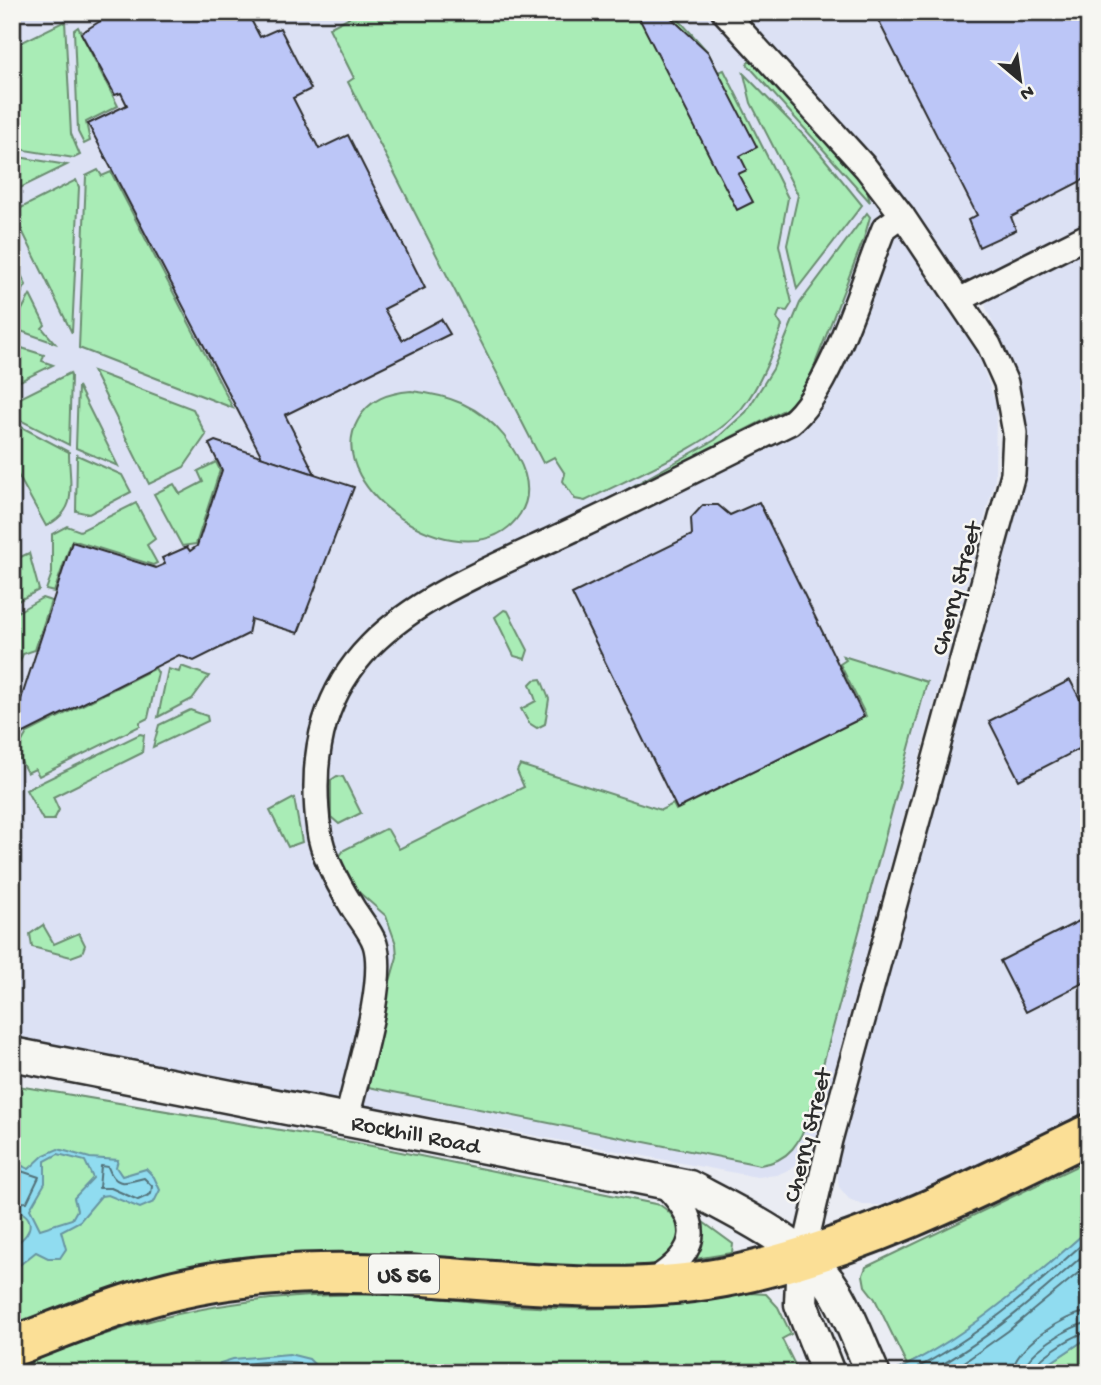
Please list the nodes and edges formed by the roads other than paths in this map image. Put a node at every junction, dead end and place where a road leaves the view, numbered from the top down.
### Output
1 (724, 12) edge
2 (902, 215) junction
3 (1089, 235) edge
4 (959, 300) junction
5 (12, 1054) edge
6 (346, 1119) junction
7 (1089, 1134) edge
8 (660, 1181) junction
9 (803, 1256) junction
10 (648, 1284) junction
11 (12, 1347) edge
12 (824, 1364) edge
13 (873, 1373) edge

1 - 2 street, Cherry Street
2 - 4 street, Cherry Street
2 - 6 street
3 - 4 street
4 - 9 street, Cherry Street
5 - 6 main road, Rockhill Road
6 - 8 main road, Rockhill Road
7 - 9 highway, US 56
8 - 9 main road, Rockhill Road
8 - 10 street
9 - 10 highway, US 56
9 - 12 main road
9 - 13 main road, Rockhill Road
10 - 11 highway, US 56

